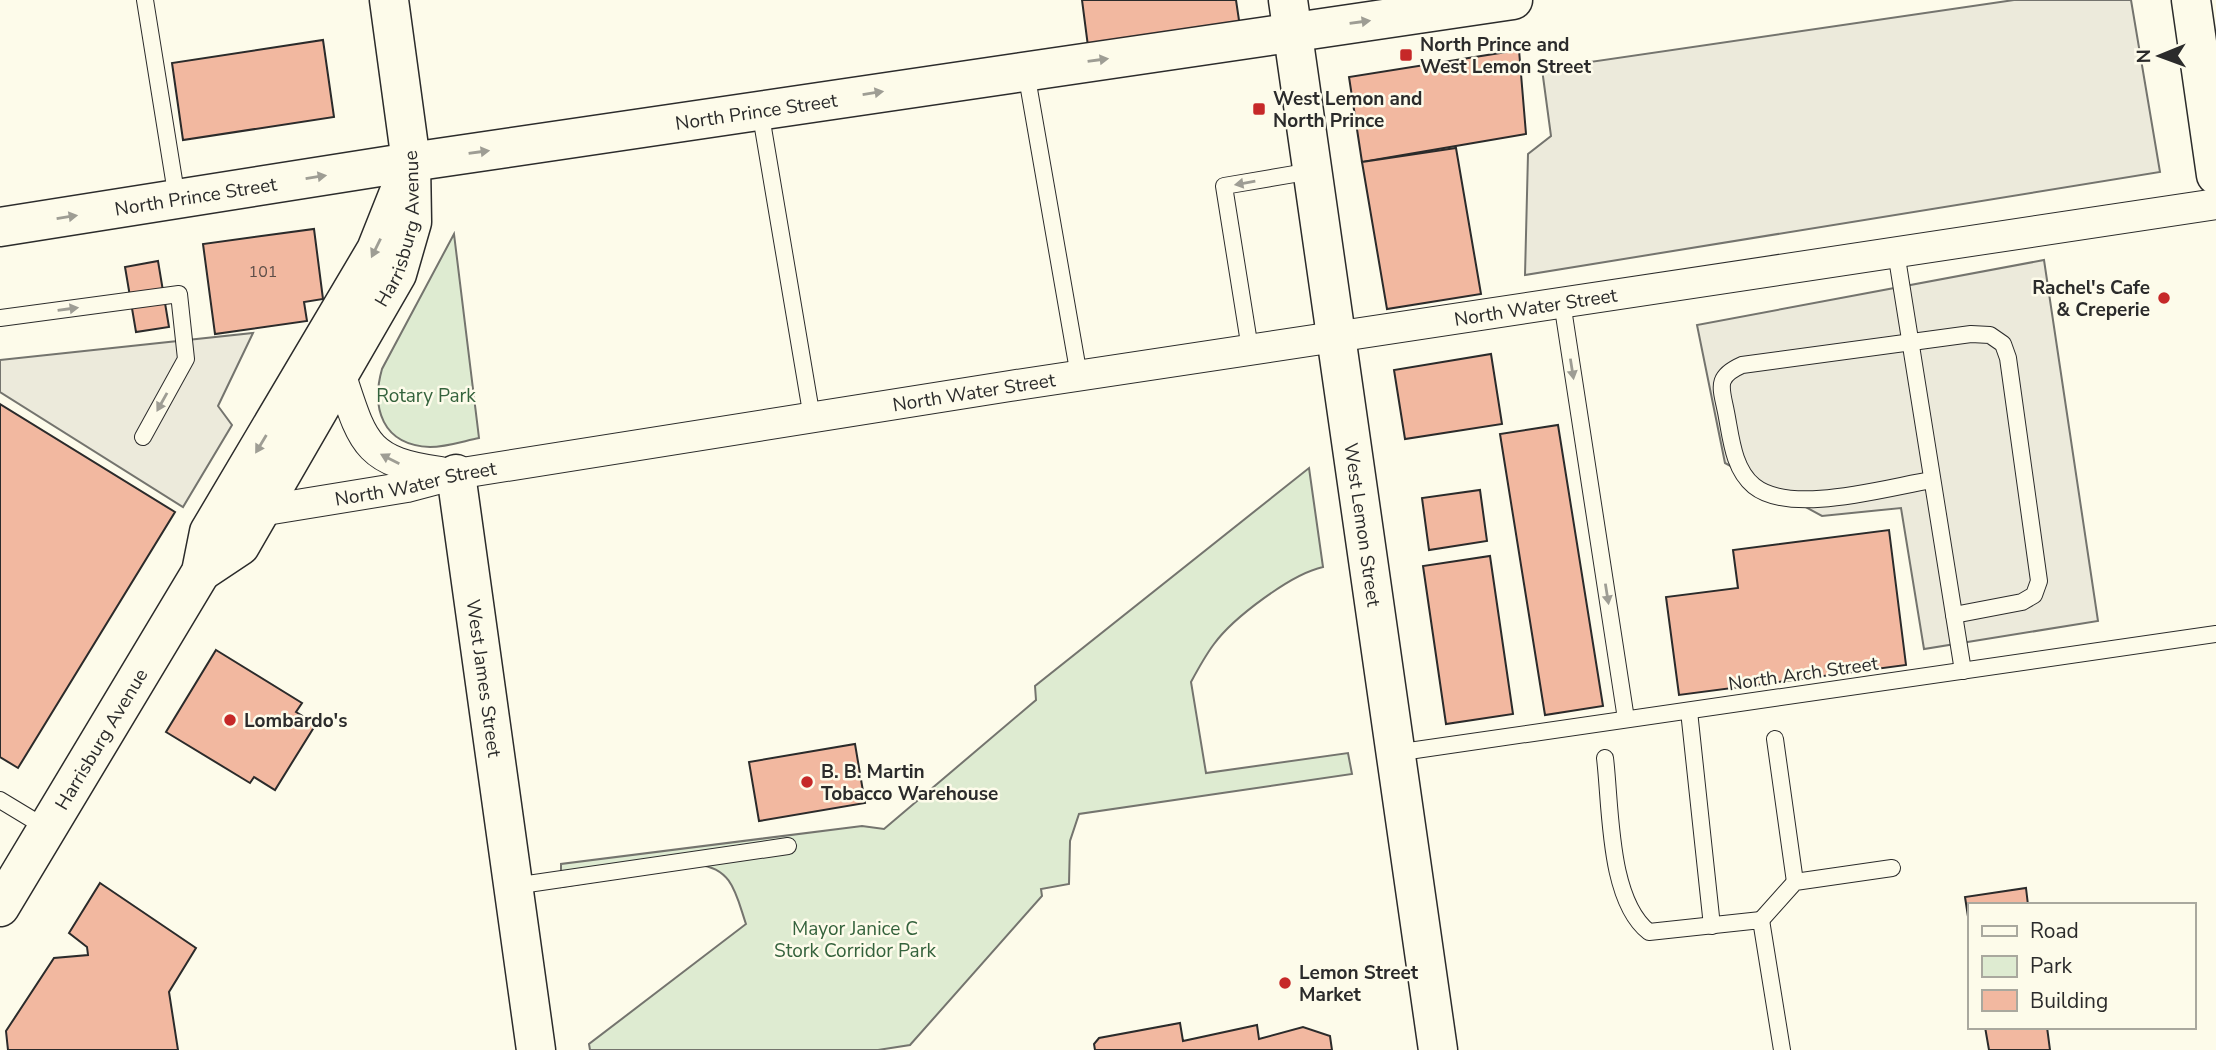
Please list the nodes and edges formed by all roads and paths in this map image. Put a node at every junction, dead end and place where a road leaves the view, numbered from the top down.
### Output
1 (145, 0) edge
2 (389, 0) edge
3 (1513, 0) edge
4 (2191, 0) edge
5 (1291, 16) edge
6 (1026, 70) junction
7 (760, 110) junction
8 (411, 162) junction
9 (1312, 171) junction
10 (2216, 175) edge
11 (177, 200) junction
12 (2216, 204) edge
13 (0, 227) edge
14 (1896, 251) junction
15 (1562, 302) junction
16 (0, 318) edge
17 (1336, 336) junction
18 (1910, 341) junction
19 (1250, 349) junction
20 (341, 376) junction
21 (1079, 376) junction
22 (812, 418) junction
23 (143, 436) dead end
24 (456, 474) junction
25 (1932, 480) junction
26 (260, 511) junction
27 (201, 572) junction
28 (1954, 615) junction
29 (2216, 634) edge
30 (1963, 671) junction
31 (1689, 710) junction
32 (1626, 719) junction
33 (1774, 739) dead end
34 (1395, 753) junction
35 (1605, 758) dead end
36 (0, 800) edge
37 (48, 829) junction
38 (788, 846) dead end
39 (1892, 868) dead end
40 (1796, 881) junction
41 (513, 886) junction
42 (0, 907) edge
43 (1761, 920) junction
44 (1712, 926) junction
45 (536, 1050) edge
46 (1438, 1050) edge
47 (1782, 1050) edge

1 - 11 lane
2 - 8 main road
5 -> 3 main road, North Prince Street
4 - 10 main road
6 -> 5 main road, North Prince Street
5 - 9 main road, West Lemon Street
7 -> 6 main road, North Prince Street
6 - 21 lane
8 -> 7 main road, North Prince Street
7 - 22 lane
11 -> 8 main road, North Prince Street
8 - 20 main road, Harrisburg Avenue
8 -> 27 main road, Harrisburg Avenue
9 - 17 main road, West Lemon Street
9 -> 19 lane
13 -> 11 main road, North Prince Street
12 - 14 street, North Water Street
14 - 15 street, North Water Street
14 - 18 lane
15 - 17 street, North Water Street
15 -> 32 lane
16 -> 23 lane
17 - 19 street, North Water Street
17 - 34 main road, West Lemon Street
18 - 25 lane
18 - 25 lane
18 - 28 lane
19 - 21 street, North Water Street
24 -> 20 street
20 - 26 main road, Harrisburg Avenue
21 - 22 street, North Water Street
22 - 24 street, North Water Street
24 - 26 street, North Water Street
24 - 41 main road, West James Street
25 - 28 lane
26 - 27 main road, Harrisburg Avenue
27 - 37 main road, Harrisburg Avenue
28 - 30 lane
29 - 30 lane, North Arch Street
30 - 31 lane, North Arch Street
31 - 32 lane, North Arch Street
31 - 44 lane
32 - 34 lane, North Arch Street
33 - 40 lane
34 - 46 main road, West Lemon Street
35 - 44 lane
36 - 37 lane
37 - 42 main road, Harrisburg Avenue
38 - 41 lane
39 - 40 lane
40 - 43 lane
41 - 45 main road, West James Street
43 - 44 lane
43 - 47 lane

